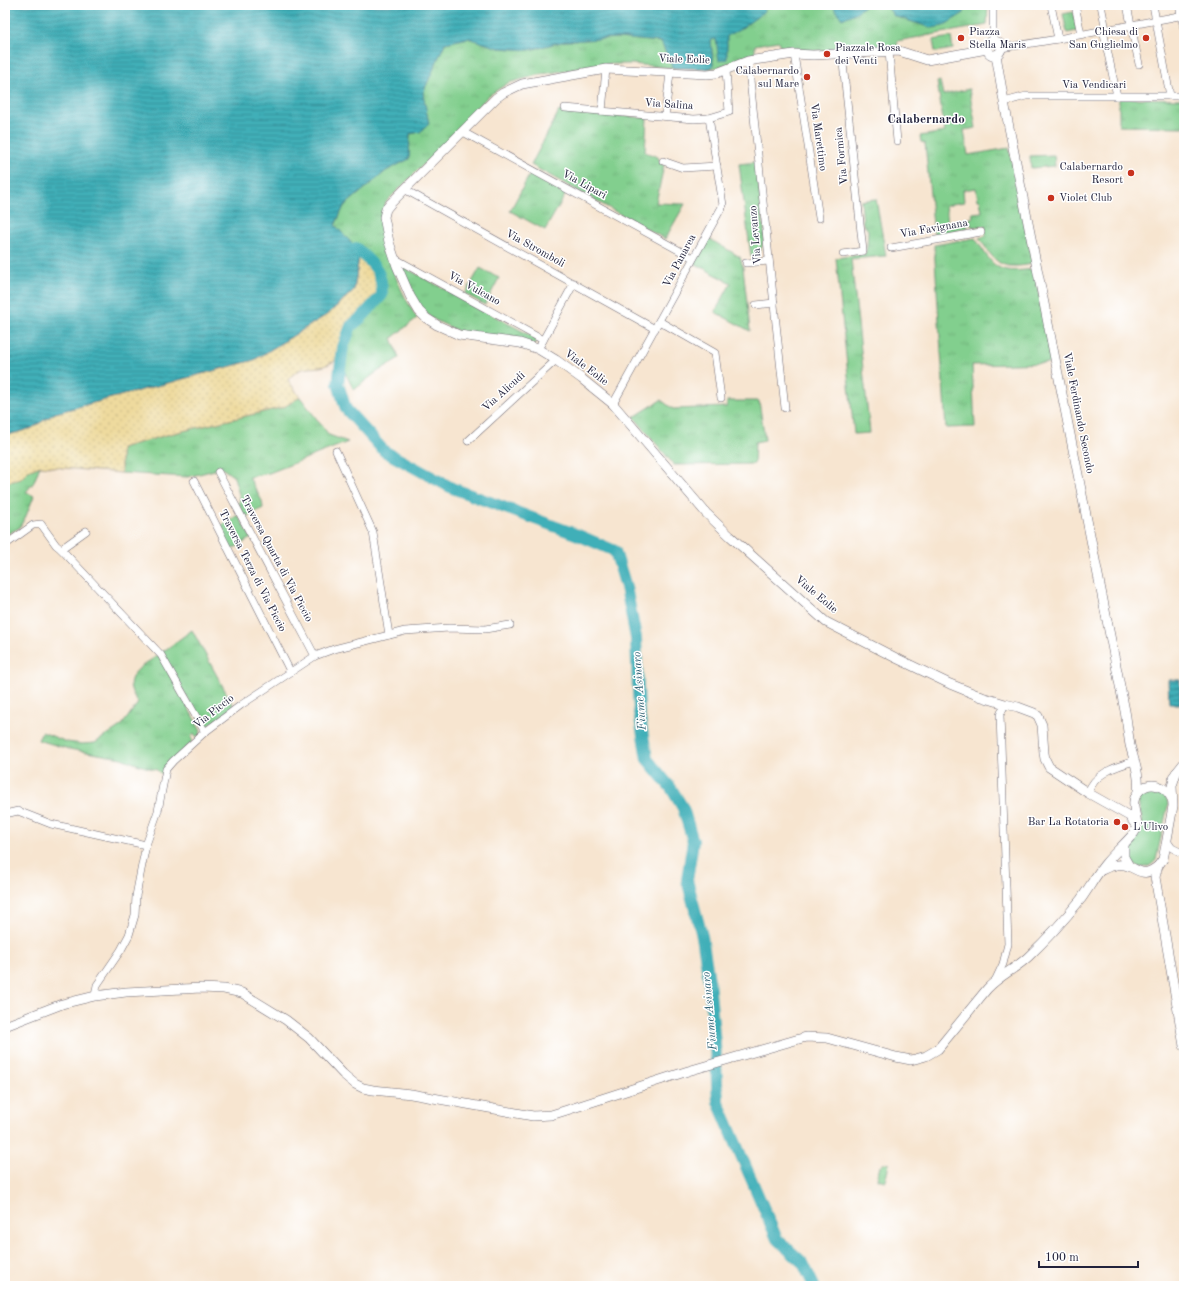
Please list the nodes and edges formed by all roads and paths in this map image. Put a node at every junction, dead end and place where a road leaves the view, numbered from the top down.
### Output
1 (993, 5) edge
2 (1051, 5) edge
3 (1075, 5) edge
4 (1101, 5) edge
5 (1127, 5) edge
6 (1153, 5) edge
7 (1179, 5) edge
8 (1183, 15) edge
9 (1156, 20) junction
10 (1131, 25) junction
11 (1105, 30) junction
12 (1184, 30) edge
13 (1081, 34) junction
14 (1058, 39) junction
15 (993, 41) junction
16 (987, 49) junction
17 (1003, 50) junction
18 (889, 54) junction
19 (843, 56) junction
20 (794, 57) junction
21 (748, 61) junction
22 (1139, 64) dead end
23 (606, 69) junction
24 (726, 70) junction
25 (670, 73) junction
26 (1117, 96) junction
27 (1170, 96) junction
28 (1184, 96) edge
29 (1004, 102) junction
30 (565, 108) dead end
31 (602, 111) junction
32 (665, 116) junction
33 (709, 118) junction
34 (463, 132) junction
35 (898, 141) dead end
36 (663, 161) dead end
37 (717, 166) junction
38 (404, 189) junction
39 (818, 218) dead end
40 (981, 232) dead end
41 (892, 248) dead end
42 (843, 254) dead end
43 (394, 258) junction
44 (693, 258) junction
45 (769, 261) junction
46 (746, 263) dead end
47 (574, 283) junction
48 (774, 303) junction
49 (756, 305) dead end
50 (659, 321) junction
51 (656, 328) junction
52 (543, 340) junction
53 (538, 349) junction
54 (556, 360) junction
55 (721, 398) dead end
56 (613, 404) junction
57 (785, 408) dead end
58 (468, 440) dead end
59 (336, 451) dead end
60 (218, 472) dead end
61 (194, 481) dead end
62 (86, 531) dead end
63 (5, 545) edge
64 (62, 549) junction
65 (510, 625) dead end
66 (389, 635) junction
67 (315, 656) junction
68 (290, 671) junction
69 (1005, 704) junction
70 (205, 732) junction
71 (1135, 763) junction
72 (1184, 763) edge
73 (1176, 772) junction
74 (1155, 785) junction
75 (1138, 792) junction
76 (1088, 793) junction
77 (1172, 799) junction
78 (1133, 802) junction
79 (1105, 803) junction
80 (5, 814) edge
81 (1136, 825) junction
82 (1166, 841) junction
83 (1124, 845) junction
84 (146, 846) junction
85 (1182, 853) edge
86 (1160, 862) junction
87 (1129, 866) junction
88 (1101, 870) junction
89 (1142, 872) junction
90 (1159, 902) junction
91 (995, 981) junction
92 (95, 996) junction
93 (5, 1026) edge
94 (1184, 1046) edge

1 - 15 street
2 - 14 street
3 - 13 street
4 - 11 street
5 - 10 street
6 - 9 street
7 - 8 street
8 - 9 street
8 - 12 street
9 - 10 street
9 - 27 street
10 - 11 street
10 - 22 street
11 - 13 street
11 - 26 street
13 - 14 street
14 - 17 street
15 - 16 street
15 - 17 street
16 - 17 street
16 - 18 street, Viale Eolie
17 - 29 street, Viale Ferdinando Secondo
18 - 19 street, Viale Eolie
18 - 35 street
19 - 20 street, Viale Eolie
19 - 42 street, Via Formica
20 - 21 street, Viale Eolie
20 - 39 street, Via Marettimo
21 - 24 street, Viale Eolie
21 - 45 street, Via Levanzo
23 - 25 street, Viale Eolie
23 - 31 street
23 - 34 street, Viale Eolie
24 - 25 street, Viale Eolie
24 - 33 street, Via Salina
25 - 32 street
26 - 27 street, Via Vendicari
26 - 29 street, Via Vendicari
27 - 28 street, Via Vendicari
29 - 71 street, Viale Ferdinando Secondo
30 - 31 street, Via Salina
31 - 32 street, Via Salina
32 - 33 street, Via Salina
33 - 37 street, Via Panarea
34 - 38 street, Viale Eolie
34 - 44 street, Via Lipari
36 - 37 street
37 - 44 street, Via Panarea
38 - 43 street, Viale Eolie
38 - 47 street, Via Stromboli
40 - 41 street, Via Favignana
43 - 52 street, Via Vulcano
43 - 53 street, Viale Eolie
44 - 50 street, Via Panarea
45 - 46 street
45 - 48 street, Via Levanzo
47 - 51 street, Via Stromboli
47 - 52 street
48 - 49 street
48 - 57 street, Via Levanzo
50 - 51 street, Via Panarea
50 - 55 street
51 - 56 street, Via Panarea
52 - 53 street
53 - 54 street, Viale Eolie
54 - 56 street, Viale Eolie
54 - 58 street, Via Alicudi
56 - 69 street, Viale Eolie
59 - 66 street
60 - 67 street, Traversa Quarta di Via Piccio
61 - 68 street, Traversa Terza di Via Piccio
62 - 64 street
63 - 64 street
64 - 70 street
65 - 66 street, Via Piccio
66 - 67 street, Via Piccio
67 - 68 street, Via Piccio
68 - 70 street, Via Piccio
69 - 76 street, Viale Eolie
69 - 91 street
70 - 84 street, Via Piccio
71 - 74 street
71 - 75 street
71 - 76 street
72 - 73 street
73 - 74 street
73 - 77 street
74 - 75 street
74 - 77 street
75 - 78 street
76 - 79 street, Viale Eolie
77 - 82 street
78 - 79 street
78 - 81 street
79 - 81 street, Viale Eolie
80 - 84 street
81 - 83 street
82 - 85 street
82 - 86 street
83 - 87 street
83 - 88 street
84 - 92 street, Via Piccio
85 - 86 street
86 - 89 street
86 - 90 street
87 - 88 street
87 - 89 street
88 - 91 street
89 - 90 street
90 - 94 street
91 - 92 street
92 - 93 street

